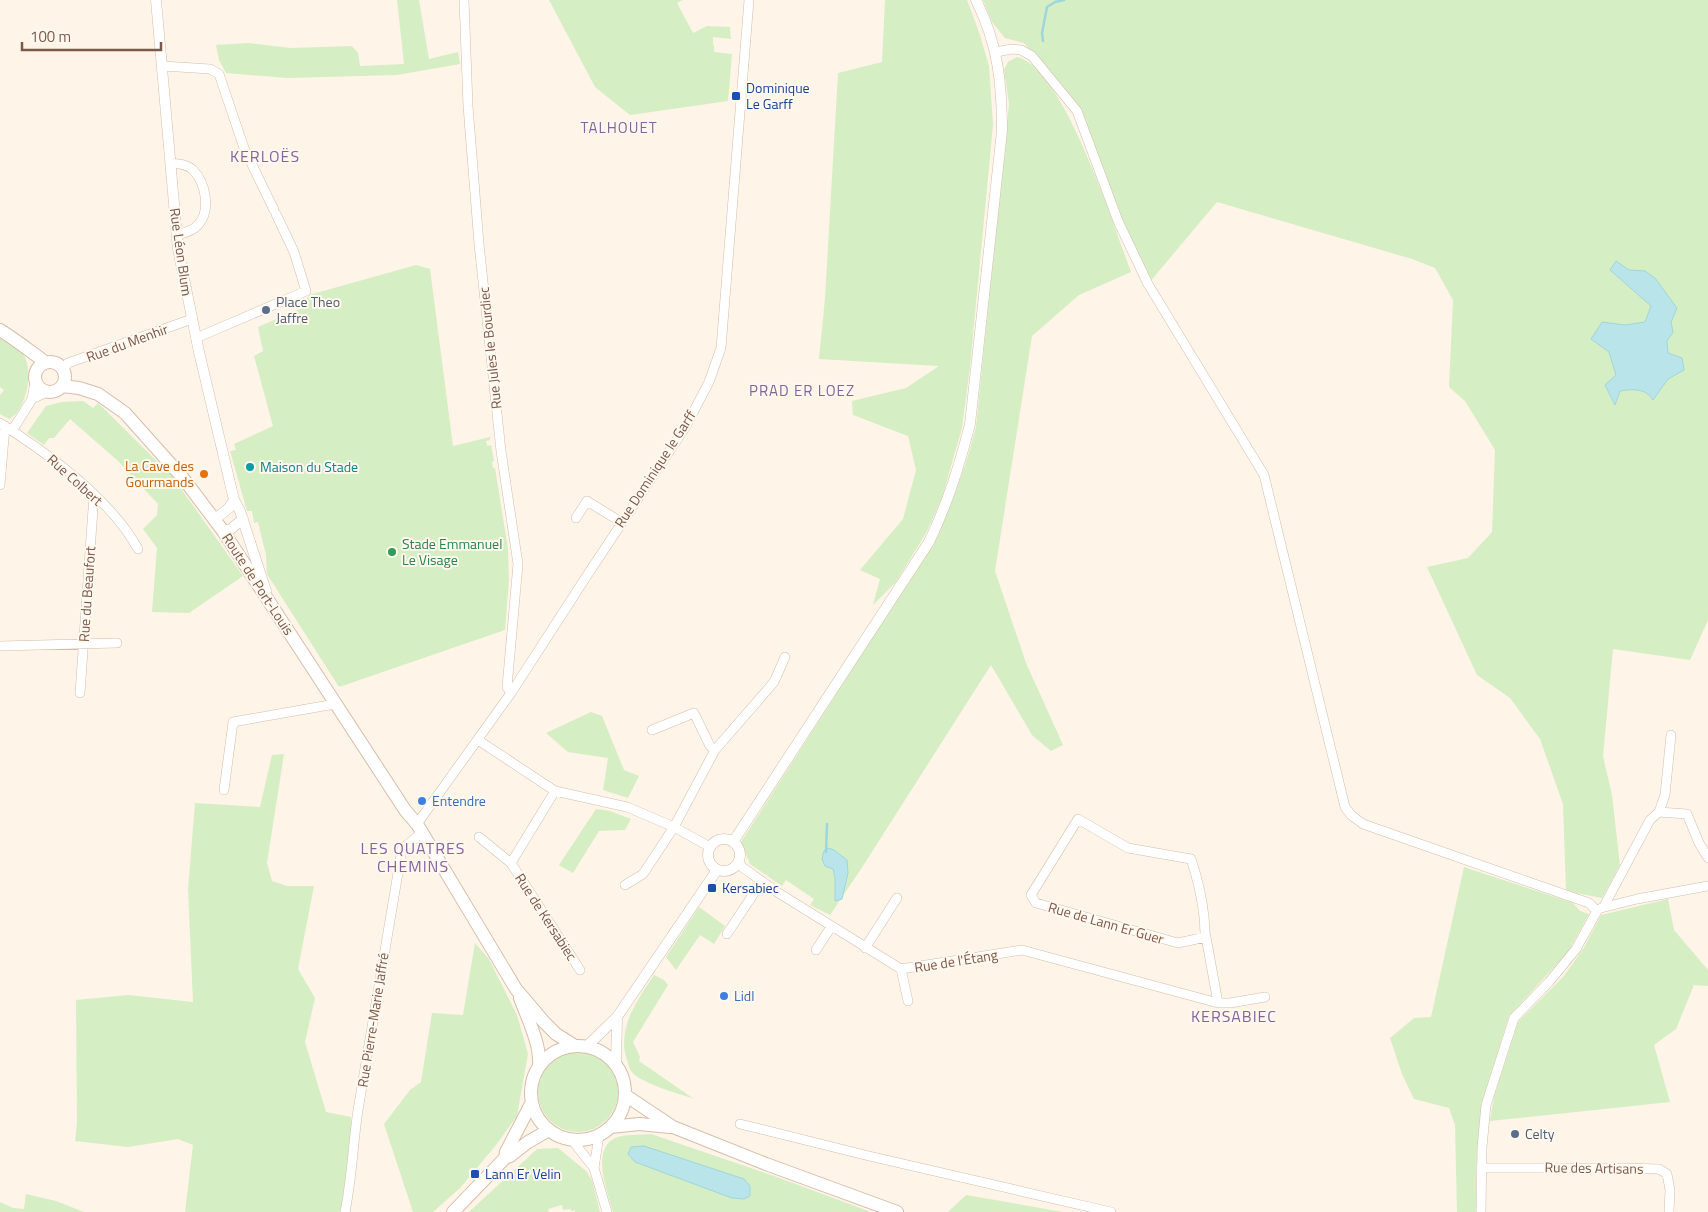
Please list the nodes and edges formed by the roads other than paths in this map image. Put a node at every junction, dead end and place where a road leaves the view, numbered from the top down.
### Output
1 (156, 0) edge
2 (464, 0) edge
3 (749, 0) edge
4 (976, 0) edge
5 (996, 52) junction
6 (163, 66) junction
7 (171, 163) junction
8 (177, 235) junction
9 (192, 320) junction
10 (0, 330) edge
11 (196, 338) junction
12 (41, 365) junction
13 (63, 376) junction
14 (35, 382) junction
15 (47, 392) junction
16 (32, 400) junction
17 (6, 427) edge
18 (0, 486) edge
19 (94, 495) junction
20 (234, 500) junction
21 (576, 518) dead end
22 (215, 519) junction
23 (242, 519) junction
24 (621, 522) junction
25 (223, 531) junction
26 (138, 550) dead end
27 (268, 598) junction
28 (116, 644) dead end
29 (84, 645) junction
30 (0, 646) edge
31 (785, 657) dead end
32 (80, 693) dead end
33 (511, 693) junction
34 (335, 704) junction
35 (652, 730) dead end
36 (1671, 735) dead end
37 (478, 740) junction
38 (715, 750) junction
39 (224, 790) dead end
40 (555, 791) junction
41 (1659, 812) junction
42 (674, 827) junction
43 (418, 830) junction
44 (478, 837) dead end
45 (733, 842) junction
46 (710, 847) junction
47 (1708, 858) edge
48 (511, 863) junction
49 (738, 864) junction
50 (717, 870) junction
51 (762, 881) junction
52 (625, 885) dead end
53 (1708, 886) edge
54 (897, 898) dead end
55 (1600, 909) junction
56 (831, 927) junction
57 (727, 934) dead end
58 (1206, 937) junction
59 (865, 948) junction
60 (816, 950) dead end
61 (901, 969) junction
62 (580, 970) dead end
63 (516, 989) junction
64 (1264, 997) dead end
65 (908, 1001) dead end
66 (1218, 1003) junction
67 (617, 1016) junction
68 (581, 1046) junction
69 (616, 1066) junction
70 (539, 1067) junction
71 (625, 1095) junction
72 (532, 1102) junction
73 (740, 1124) dead end
74 (611, 1127) junction
75 (673, 1127) junction
76 (549, 1130) junction
77 (599, 1135) junction
78 (572, 1140) junction
79 (505, 1158) junction
80 (594, 1168) junction
81 (1481, 1168) junction
82 (345, 1212) edge
83 (453, 1212) edge
84 (607, 1212) edge
85 (897, 1212) edge
86 (1111, 1212) edge
87 (1481, 1212) edge
88 (1669, 1212) edge

1 - 6 street, Rue Léon Blum
2 - 33 street, Rue Jules le Bourdiec
3 - 24 street, Rue Dominique le Garff
4 - 5 street
5 - 45 street
5 - 55 street
6 - 7 street, Rue Léon Blum
6 - 11 street
7 - 8 street, Rue Léon Blum
7 - 8 street
8 - 9 street, Rue Léon Blum
9 - 11 street, Rue Léon Blum
9 - 13 street, Rue du Menhir
10 - 12 main road
11 - 20 street, Rue Léon Blum
12 - 13 main road
12 - 14 main road
13 - 15 main road
13 - 22 main road, Route de Port-Louis
14 - 15 main road
14 - 16 street
15 - 16 street
16 - 17 street
17 - 18 street
17 - 19 street, Rue Colbert
19 - 26 street, Rue Colbert
19 - 29 street, Rue du Beaufort
20 - 22 street
20 - 23 street, Rue Léon Blum
21 - 24 street
22 - 25 main road, Route de Port-Louis
23 - 25 street
23 - 27 street, Rue Léon Blum
24 - 33 street, Rue Dominique le Garff
25 - 27 main road, Route de Port-Louis
27 - 34 main road, Route de Port-Louis
28 - 29 street
29 - 30 street
29 - 32 street, Rue du Beaufort
31 - 38 street
33 - 37 street, Rue Dominique le Garff
34 - 39 street
34 - 43 main road, Route de Port-Louis
35 - 38 street
36 - 41 street
37 - 40 street
37 - 43 street, Rue Dominique le Garff
38 - 42 street
40 - 42 street
40 - 48 street, Rue de Kersabiec
41 - 47 street
41 - 55 street
42 - 46 street
42 - 52 street
43 - 63 main road, Route de Port-Louis
43 - 82 street, Rue Pierre-Marie Jaffré
44 - 48 street, Rue de Kersabiec
45 - 46 street
45 - 49 street
46 - 50 street
48 - 62 street, Rue de Kersabiec
49 - 50 street
49 - 51 street, Rue de l'Étang
50 - 67 street
51 - 56 street, Rue de l'Étang
51 - 57 street
53 - 55 street
54 - 59 street
55 - 81 street
56 - 59 street, Rue de l'Étang
56 - 60 street
58 - 58 street, Rue de Lann Er Guer
58 - 66 street, Rue de Lann Er Guer
59 - 61 street, Rue de l'Étang
61 - 65 street
61 - 66 street, Rue de l'Étang
63 - 68 main road, Route de Port-Louis
63 - 70 main road, Route de Port-Louis
64 - 66 street
67 - 68 street
67 - 69 street
68 - 69 main road
68 - 70 main road
69 - 71 main road
70 - 72 main road
71 - 74 main road
71 - 75 main road
72 - 76 main road
72 - 79 main road
73 - 86 street
74 - 75 main road
74 - 77 main road
75 - 85 main road
76 - 78 main road
76 - 79 main road
77 - 78 main road
77 - 80 street
78 - 80 street
79 - 83 main road
80 - 84 street
81 - 87 street
81 - 88 street, Rue des Artisans

